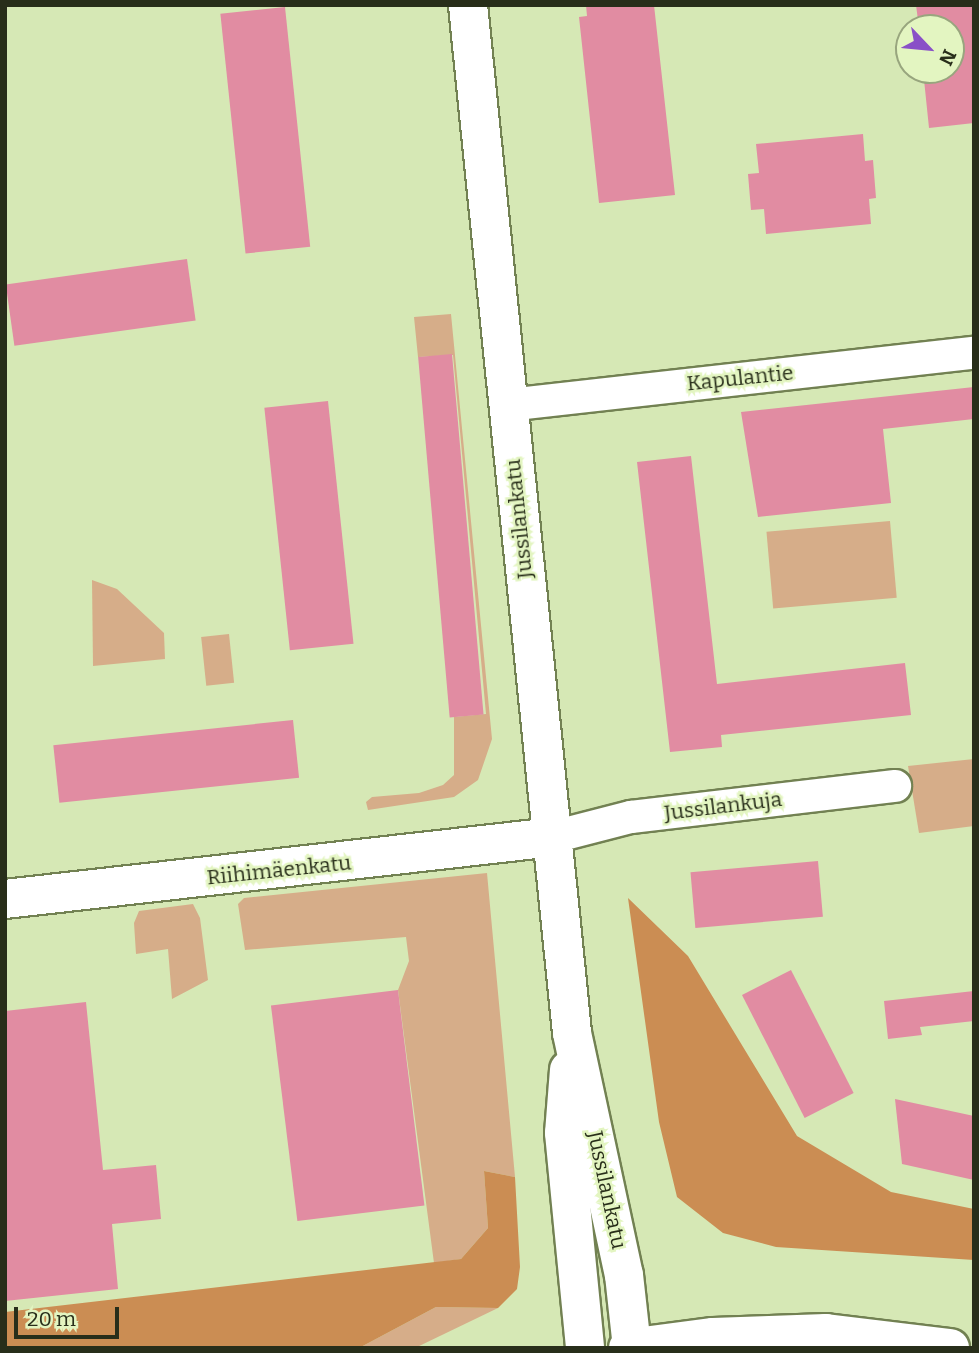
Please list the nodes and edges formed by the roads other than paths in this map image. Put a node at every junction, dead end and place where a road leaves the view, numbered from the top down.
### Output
1 (468, 5) edge
2 (974, 353) edge
3 (507, 405) junction
4 (895, 786) dead end
5 (553, 838) junction
6 (5, 899) edge
7 (572, 1033) junction
8 (585, 1348) edge
9 (630, 1348) edge
10 (950, 1348) edge

1 - 3 main road, Jussilankatu
2 - 3 street, Kapulantie
3 - 5 main road, Jussilankatu
4 - 5 street, Jussilankuja
5 - 6 main road, Riihimäenkatu
5 - 7 main road, Jussilankatu
7 - 8 main road, Jussilankatu
7 - 9 main road, Jussilankatu
9 - 10 main road

